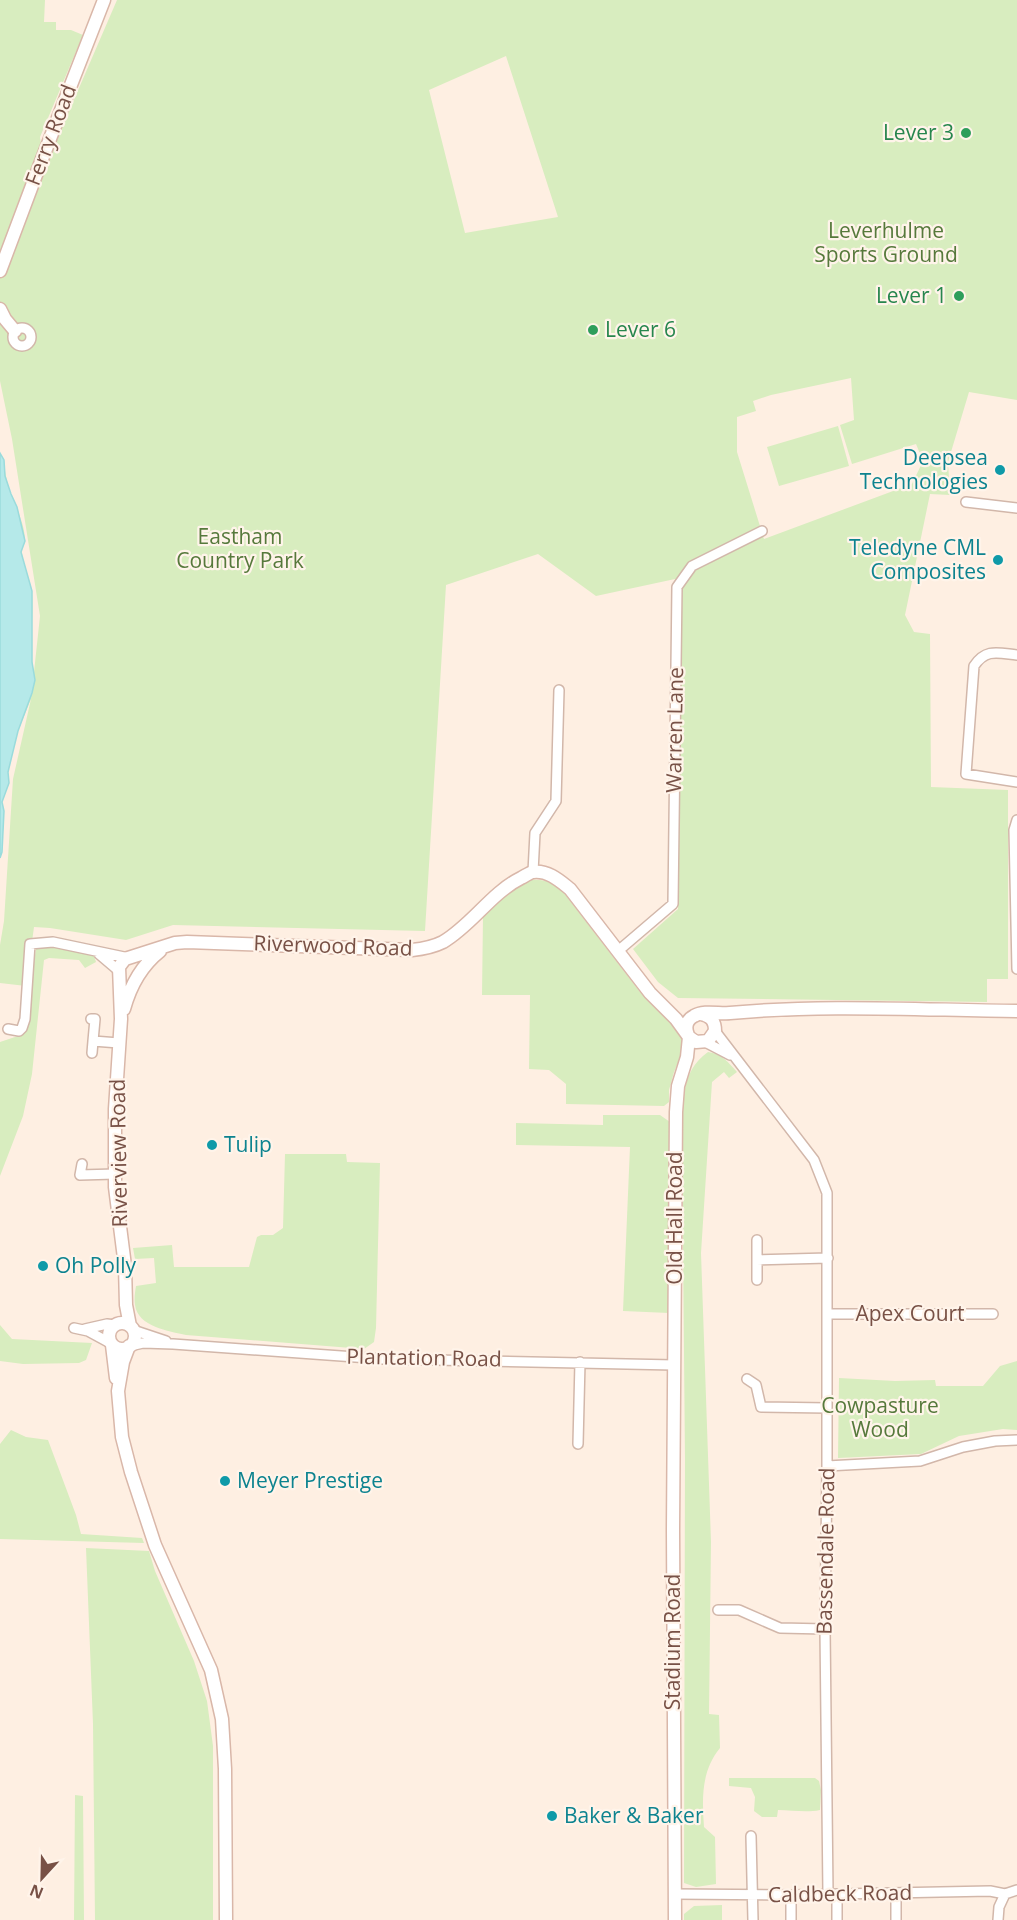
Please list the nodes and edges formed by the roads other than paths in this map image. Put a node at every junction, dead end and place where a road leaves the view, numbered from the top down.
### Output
1 (104, 0) edge
2 (0, 271) edge
3 (0, 309) edge
4 (15, 331) dead end
5 (966, 502) dead end
6 (1017, 508) edge
7 (762, 531) dead end
8 (1017, 655) edge
9 (559, 690) dead end
10 (1017, 782) edge
11 (1017, 820) edge
12 (533, 872) junction
13 (170, 945) junction
14 (92, 950) junction
15 (618, 951) junction
16 (129, 958) junction
17 (1017, 969) edge
18 (119, 971) junction
19 (139, 975) junction
20 (662, 1005) junction
21 (752, 1011) junction
22 (1017, 1011) edge
23 (701, 1014) junction
24 (92, 1019) dead end
25 (121, 1019) junction
26 (8, 1029) dead end
27 (715, 1031) junction
28 (688, 1036) junction
29 (93, 1041) junction
30 (705, 1042) junction
31 (119, 1043) junction
32 (92, 1053) dead end
33 (734, 1058) junction
34 (683, 1072) junction
35 (82, 1164) dead end
36 (115, 1174) junction
37 (757, 1240) dead end
38 (828, 1258) junction
39 (757, 1260) junction
40 (757, 1280) dead end
41 (125, 1288) junction
42 (827, 1314) junction
43 (993, 1314) dead end
44 (115, 1325) junction
45 (131, 1328) junction
46 (173, 1344) junction
47 (112, 1345) junction
48 (130, 1346) junction
49 (580, 1362) junction
50 (674, 1365) junction
51 (747, 1379) dead end
52 (118, 1391) junction
53 (827, 1408) junction
54 (1017, 1440) edge
55 (578, 1444) dead end
56 (827, 1466) junction
57 (718, 1610) dead end
58 (825, 1629) junction
59 (751, 1836) dead end
60 (1014, 1891) edge
61 (896, 1893) junction
62 (675, 1894) junction
63 (832, 1894) junction
64 (752, 1895) junction
65 (791, 1895) junction
66 (226, 1920) edge
67 (675, 1920) edge
68 (753, 1920) edge
69 (791, 1920) edge
70 (837, 1920) edge
71 (896, 1920) edge
72 (999, 1920) edge

1 - 2 street, Ferry Road
3 - 4 street
5 - 6 street
7 - 15 street, Warren Lane
8 - 10 street
9 - 12 street
11 - 17 street
12 - 13 street, Riverwood Road
12 - 15 street
13 - 16 street, Riverwood Road
13 - 19 street
14 - 16 street
14 - 18 street
14 - 26 street
15 - 20 street
16 - 18 street
16 - 19 street
18 - 19 street
18 - 25 street, Riverview Road
19 - 25 street, Riverview Road
20 - 23 street
20 - 28 street
21 - 22 street
21 - 23 street
21 - 27 street
23 - 27 street
23 - 28 street
24 - 29 street
25 - 31 street, Riverview Road
27 - 30 street
27 - 33 street, Bassendale Road
28 - 30 street
28 - 34 street, Old Hall Road
29 - 31 street
29 - 32 street
30 - 33 street, Bassendale Road
30 - 34 street, Old Hall Road
31 - 36 street, Riverview Road
33 - 38 street, Bassendale Road
34 - 50 street, Old Hall Road
35 - 36 street
36 - 41 street, Riverview Road
37 - 39 street
38 - 39 street
38 - 42 street, Bassendale Road
39 - 40 street
41 - 44 street, Riverview Road
41 - 45 street, Riverview Road
42 - 43 street, Apex Court
42 - 53 street, Bassendale Road
44 - 45 street
44 - 47 street
44 - 47 street
45 - 46 street, Plantation Road
45 - 48 street
46 - 48 street, Plantation Road
46 - 49 street, Plantation Road
47 - 48 street
47 - 52 street
48 - 52 street
49 - 50 street, Plantation Road
49 - 55 street
50 - 62 street, Stadium Road
51 - 53 street
52 - 66 street
53 - 56 street, Bassendale Road
54 - 56 street
56 - 58 street, Bassendale Road
57 - 58 street
58 - 63 street, Bassendale Road
59 - 64 street
60 - 61 street, Caldbeck Road
60 - 72 street, Caldbeck Road
61 - 63 street, Caldbeck Road
61 - 71 street
62 - 64 street, Caldbeck Road
62 - 67 street, Stadium Road
63 - 65 street, Caldbeck Road
63 - 70 street, Bassendale Road
64 - 65 street, Caldbeck Road
64 - 68 street
65 - 69 street

